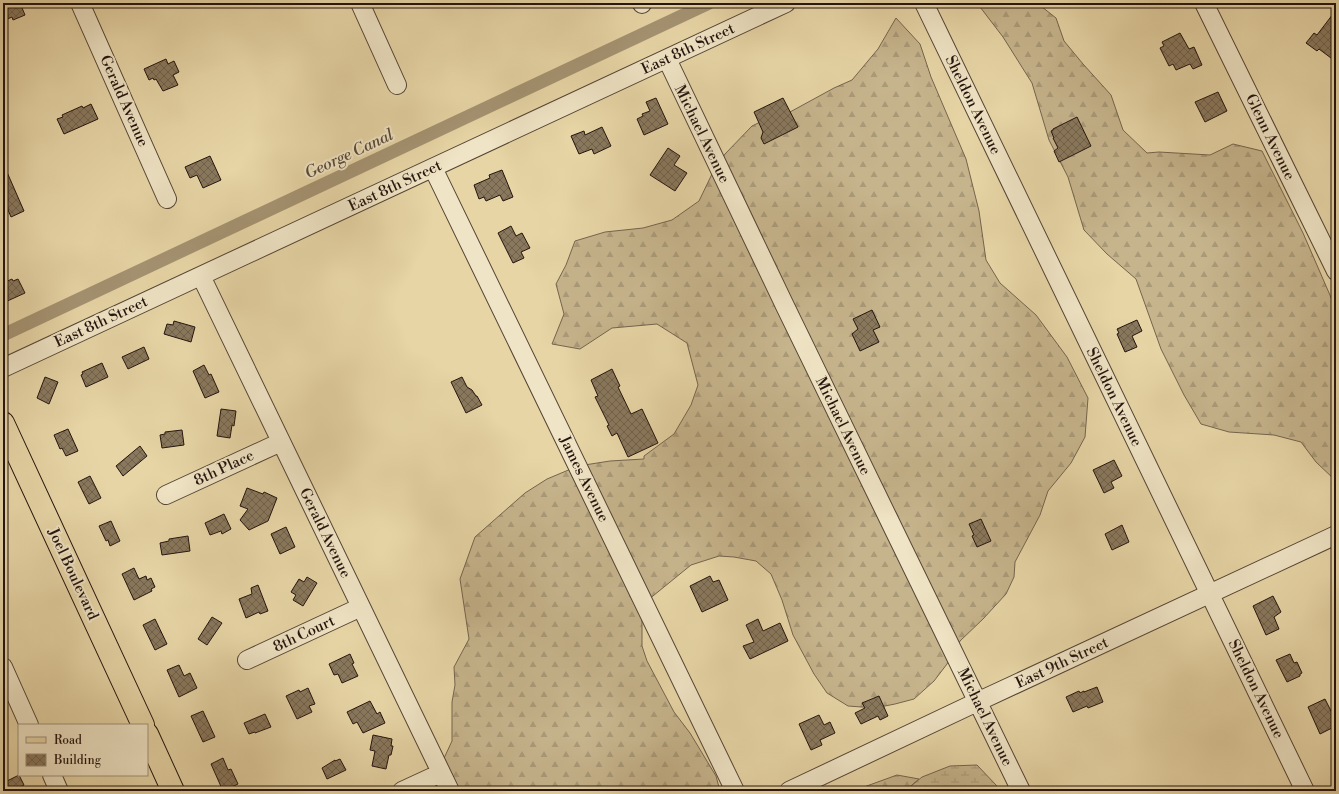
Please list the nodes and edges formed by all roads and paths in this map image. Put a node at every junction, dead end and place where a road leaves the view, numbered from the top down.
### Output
1 (80, 3) edge
2 (360, 3) edge
3 (786, 3) edge
4 (924, 3) edge
5 (1204, 3) edge
6 (666, 59) junction
7 (397, 85) dead end
8 (433, 168) junction
9 (167, 199) dead end
10 (1336, 271) edge
11 (201, 276) junction
12 (3, 368) edge
13 (3, 423) edge
14 (281, 442) junction
15 (166, 495) dead end
16 (1336, 535) edge
17 (1210, 594) junction
18 (361, 607) junction
19 (246, 660) dead end
20 (3, 668) edge
21 (978, 702) junction
22 (29, 724) edge
23 (143, 724) edge
24 (148, 736) edge
25 (441, 773) junction
26 (52, 776) edge
27 (59, 791) edge
28 (174, 791) edge
29 (402, 791) edge
30 (450, 791) edge
31 (735, 791) edge
32 (789, 791) edge
33 (1022, 791) edge
34 (1305, 791) edge

1 - 9 street, Gerald Avenue
2 - 7 street
3 - 6 street, East 8th Street
4 - 17 street, Sheldon Avenue
5 - 10 street, Glenn Avenue
6 - 8 street, East 8th Street
6 - 21 street, Michael Avenue
8 - 11 street, East 8th Street
8 - 31 street, James Avenue
11 - 12 street, East 8th Street
11 - 14 street, Gerald Avenue
13 - 23 main road, Joel Boulevard
14 - 15 street, 8th Place
14 - 18 street, Gerald Avenue
16 - 17 street, East 9th Street
17 - 21 street, East 9th Street
17 - 34 street, Sheldon Avenue
18 - 19 street, 8th Court
18 - 25 street, Gerald Avenue
20 - 22 street
21 - 32 street, East 9th Street
21 - 33 street, Michael Avenue
24 - 28 main road
25 - 29 street
25 - 30 street, Gerald Avenue
26 - 27 street

